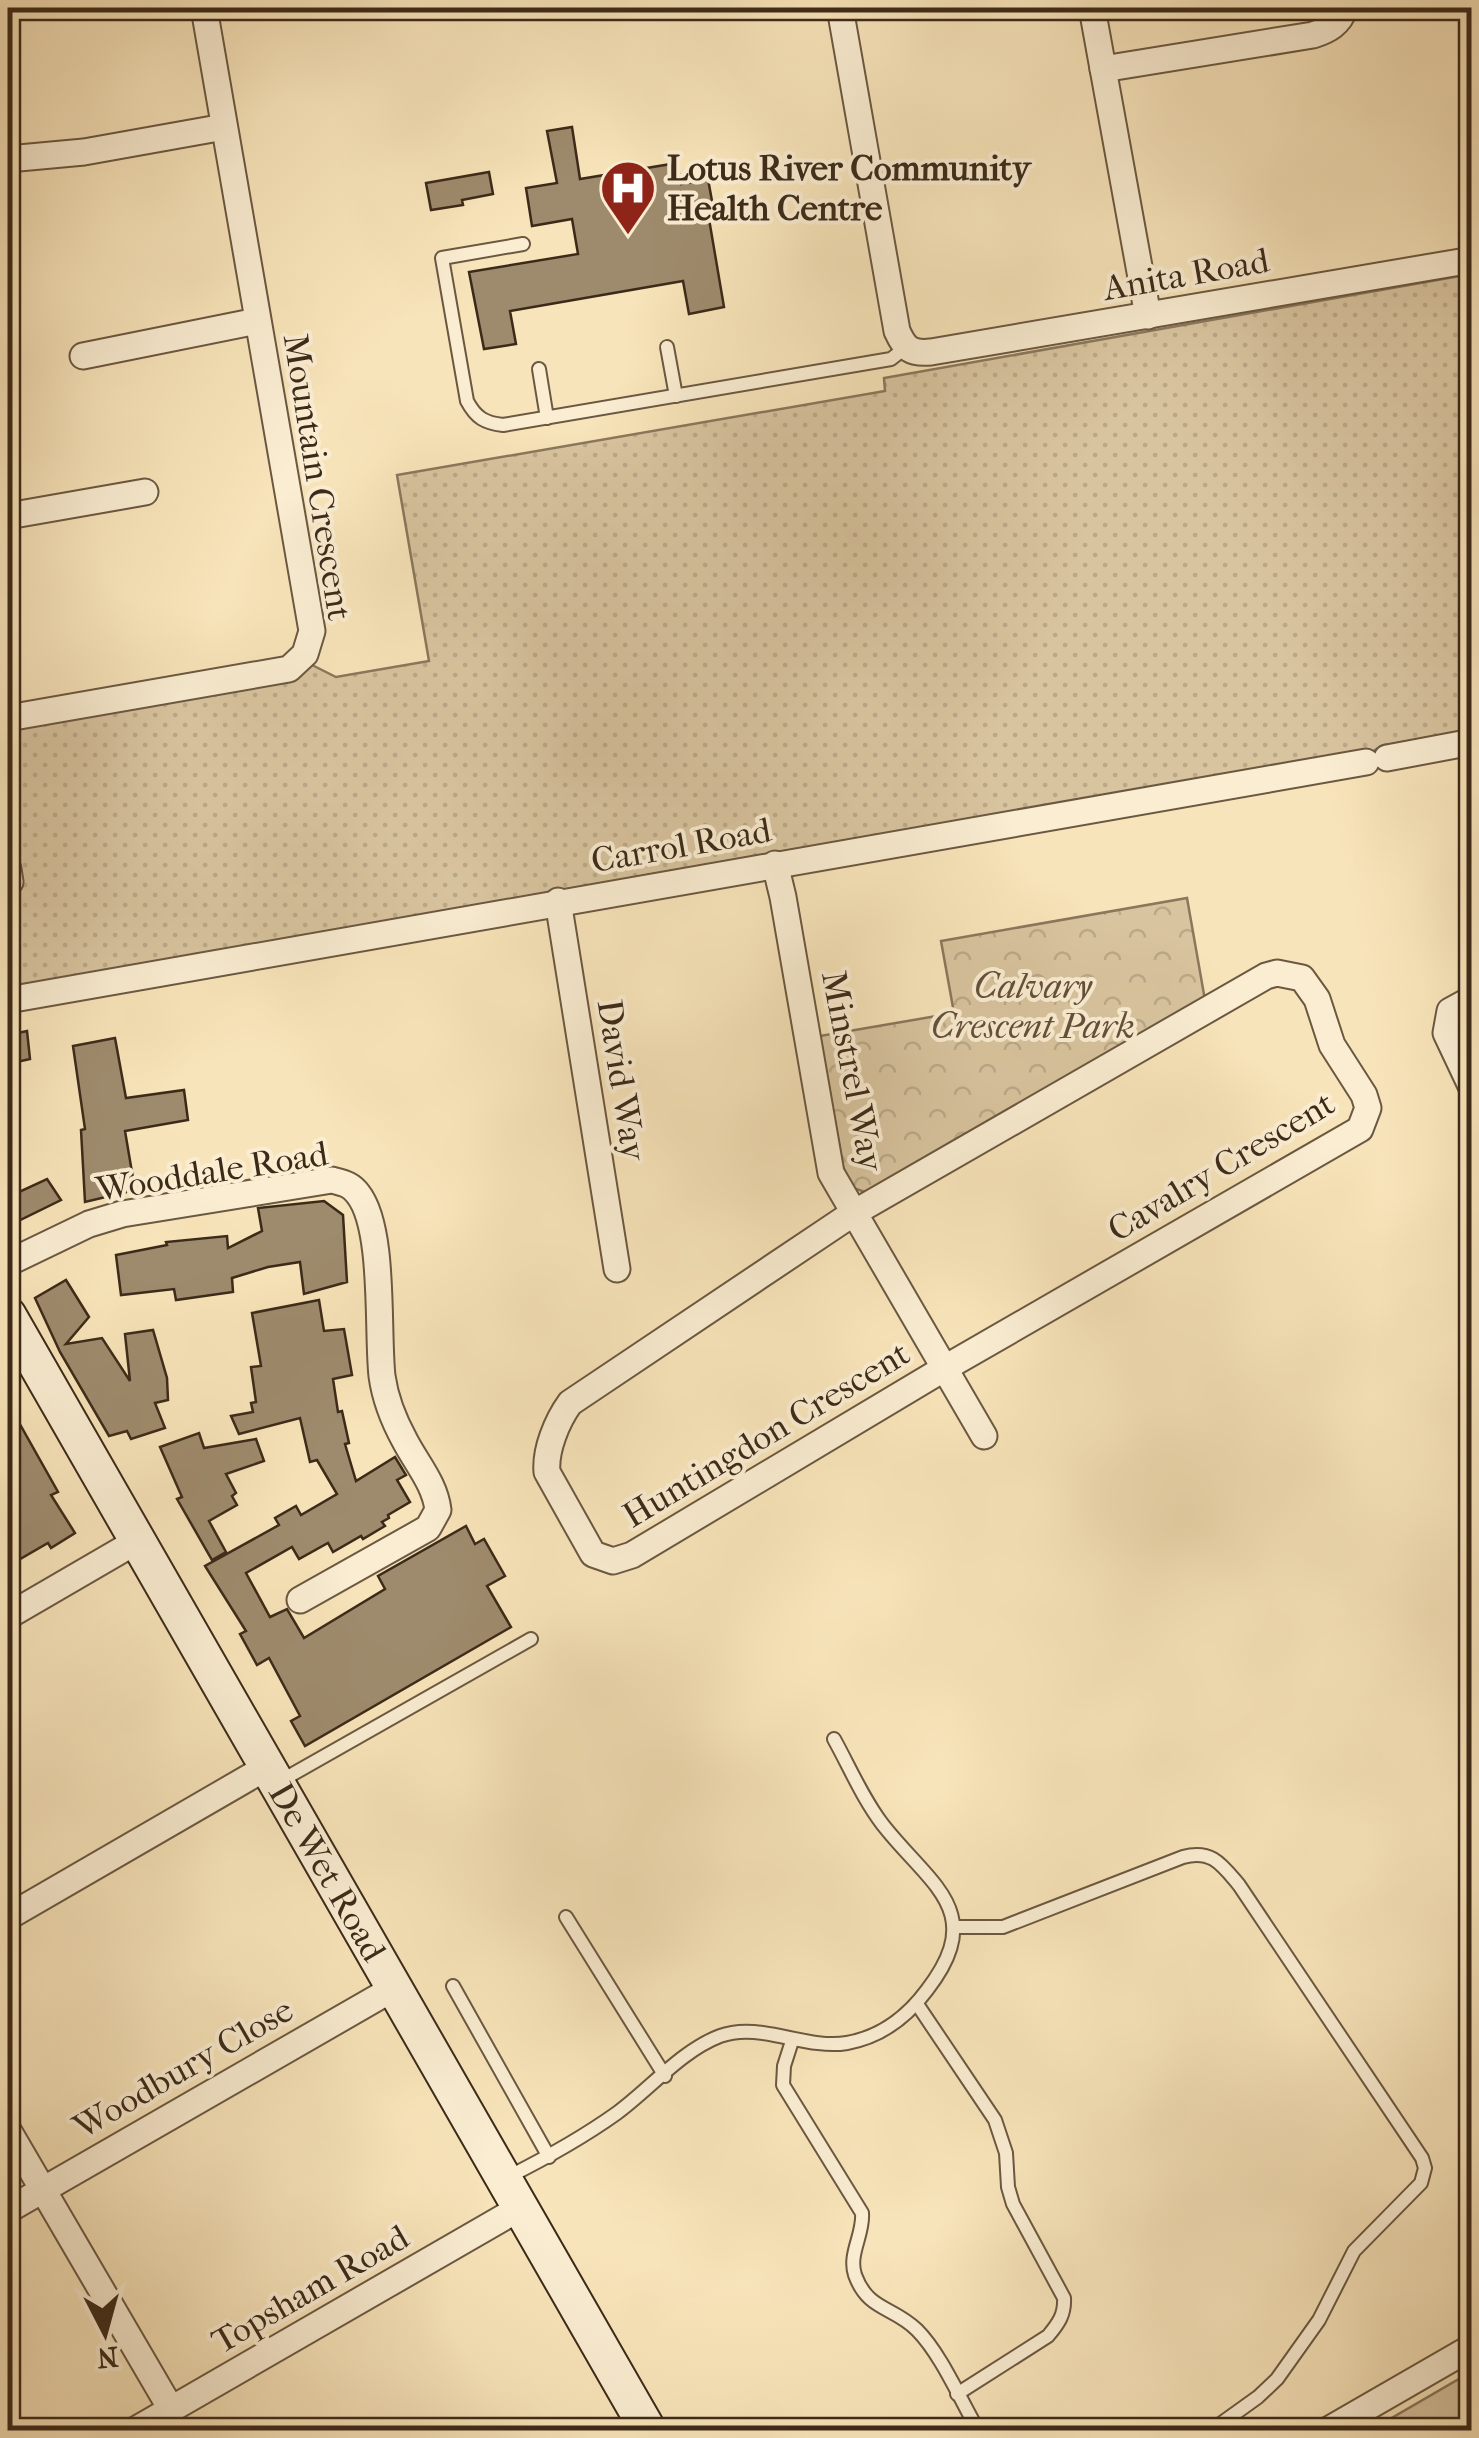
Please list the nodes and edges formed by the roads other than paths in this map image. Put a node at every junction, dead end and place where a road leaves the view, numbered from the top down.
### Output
1 (204, 8) edge
2 (840, 8) edge
3 (1092, 8) edge
4 (1345, 8) edge
5 (1103, 69) junction
6 (224, 128) junction
7 (8, 160) edge
8 (523, 244) dead end
9 (1472, 260) edge
10 (1148, 316) junction
11 (257, 322) junction
12 (667, 346) dead end
13 (908, 350) junction
14 (84, 356) dead end
15 (538, 369) dead end
16 (676, 396) junction
17 (547, 418) junction
18 (145, 492) dead end
19 (8, 516) edge
20 (8, 718) edge
21 (1472, 742) edge
22 (775, 864) junction
23 (558, 901) junction
24 (8, 1000) edge
25 (1461, 1005) edge
26 (1472, 1088) edge
27 (852, 1214) junction
28 (8, 1264) edge
29 (617, 1269) dead end
30 (8, 1315) edge
31 (944, 1368) junction
32 (984, 1436) dead end
33 (137, 1541) junction
34 (300, 1600) dead end
35 (8, 1616) edge
36 (531, 1639) dead end
37 (834, 1739) dead end
38 (272, 1775) junction
39 (8, 1917) edge
40 (566, 1917) dead end
41 (955, 1927) junction
42 (453, 1986) dead end
43 (394, 1988) junction
44 (917, 2004) junction
45 (792, 2041) junction
46 (665, 2076) junction
47 (8, 2130) edge
48 (549, 2156) junction
49 (42, 2190) junction
50 (512, 2194) junction
51 (8, 2210) edge
52 (1472, 2347) edge
53 (957, 2394) junction
54 (171, 2410) junction
55 (637, 2427) edge
56 (135, 2430) edge
57 (978, 2430) edge
58 (1212, 2430) edge
59 (1328, 2430) edge

1 - 6 street, Mountain Crescent
2 - 13 street
3 - 5 street
4 - 5 street
5 - 10 street
6 - 7 street
6 - 11 street, Mountain Crescent
8 - 17 lane
9 - 10 street, Anita Road
10 - 13 street, Anita Road
11 - 14 street
11 - 20 street, Mountain Crescent
12 - 16 lane
13 - 16 lane
15 - 17 lane
16 - 17 lane
18 - 19 street
21 - 22 street, Carrol Road
22 - 23 street, Carrol Road
22 - 27 street, Minstrel Way
23 - 24 street, Carrol Road
23 - 29 street, David Way
25 - 26 street
27 - 31 street, Minstrel Way
27 - 31 street, Huntingdon Crescent
27 - 31 street, Cavalry Crescent
28 - 34 street, Wooddale Road
30 - 33 street, De Wet Road
31 - 32 street, Minstrel Way
33 - 35 street
33 - 38 street, De Wet Road
36 - 38 lane
37 - 41 lane
38 - 39 street
38 - 43 street, De Wet Road
40 - 46 lane
41 - 44 lane
41 - 58 lane
42 - 48 lane
43 - 49 street, Woodbury Close
43 - 50 street, De Wet Road
44 - 45 lane
44 - 53 lane
45 - 46 lane
45 - 53 lane
46 - 48 lane
47 - 49 street
48 - 50 lane
49 - 51 street, Woodbury Close
49 - 54 street
50 - 54 street, Topsham Road
50 - 55 street, De Wet Road
52 - 59 street
53 - 57 lane
54 - 56 street, Topsham Road

